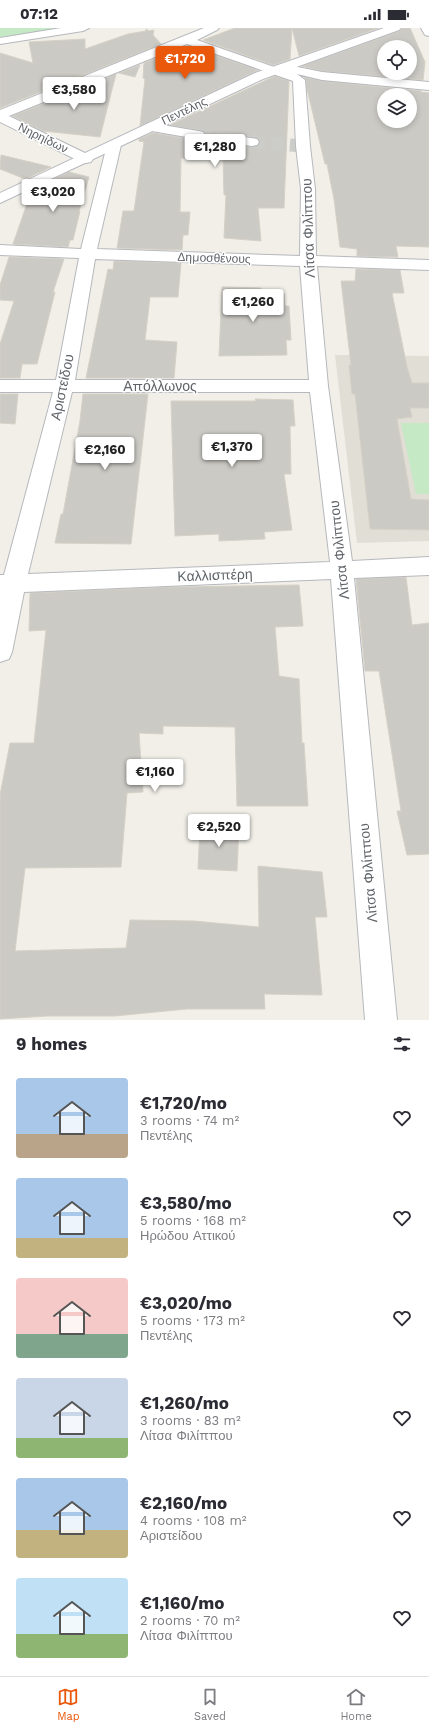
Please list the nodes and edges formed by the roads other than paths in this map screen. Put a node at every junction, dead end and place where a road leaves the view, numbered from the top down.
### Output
1 (82, 28) edge
2 (395, 28) edge
3 (427, 28) edge
4 (207, 29) edge
5 (429, 33) edge
6 (187, 40) junction
7 (0, 41) edge
8 (278, 69) junction
9 (322, 76) junction
10 (299, 80) junction
11 (429, 86) edge
12 (0, 116) edge
13 (151, 127) junction
14 (198, 135) tunnel mouth
15 (229, 139) tunnel mouth
16 (252, 142) tunnel mouth
17 (114, 145) junction
18 (86, 159) junction
19 (0, 199) edge
20 (0, 250) edge
21 (88, 254) junction
22 (308, 261) junction
23 (429, 265) edge
24 (0, 386) edge
25 (64, 386) junction
26 (319, 386) junction
27 (429, 566) edge
28 (342, 570) junction
29 (7, 583) edge
30 (0, 652) edge
31 (381, 1020) edge

1 - 7 street
2 - 8 street, Πεντέλης
3 - 5 street
4 - 6 street
6 - 8 street
6 - 12 street
8 - 9 street
8 - 10 street
8 - 13 street, Πεντέλης
9 - 10 street
9 - 11 street
10 - 22 street, Λίτσα Φιλίππου
12 - 18 street, Νηρηίδων
13 - 14 street
13 - 17 street, Πεντέλης
15 - 16 street
17 - 18 street, Πεντέλης
17 - 21 street, Αριστείδου
18 - 19 street, Πεντέλης
20 - 21 street, Δημοσθένους
21 - 22 street, Δημοσθένους
21 - 25 street, Αριστείδου
22 - 23 street, Δημοσθένους
22 - 26 street, Λίτσα Φιλίππου
24 - 25 street, Απόλλωνος
25 - 26 street, Απόλλωνος
25 - 29 street, Αριστείδου
26 - 28 street, Λίτσα Φιλίππου
27 - 28 street, Καλλισπέρη
28 - 29 street, Καλλισπέρη
28 - 31 street, Λίτσα Φιλίππου
29 - 30 street, Αριστείδου

